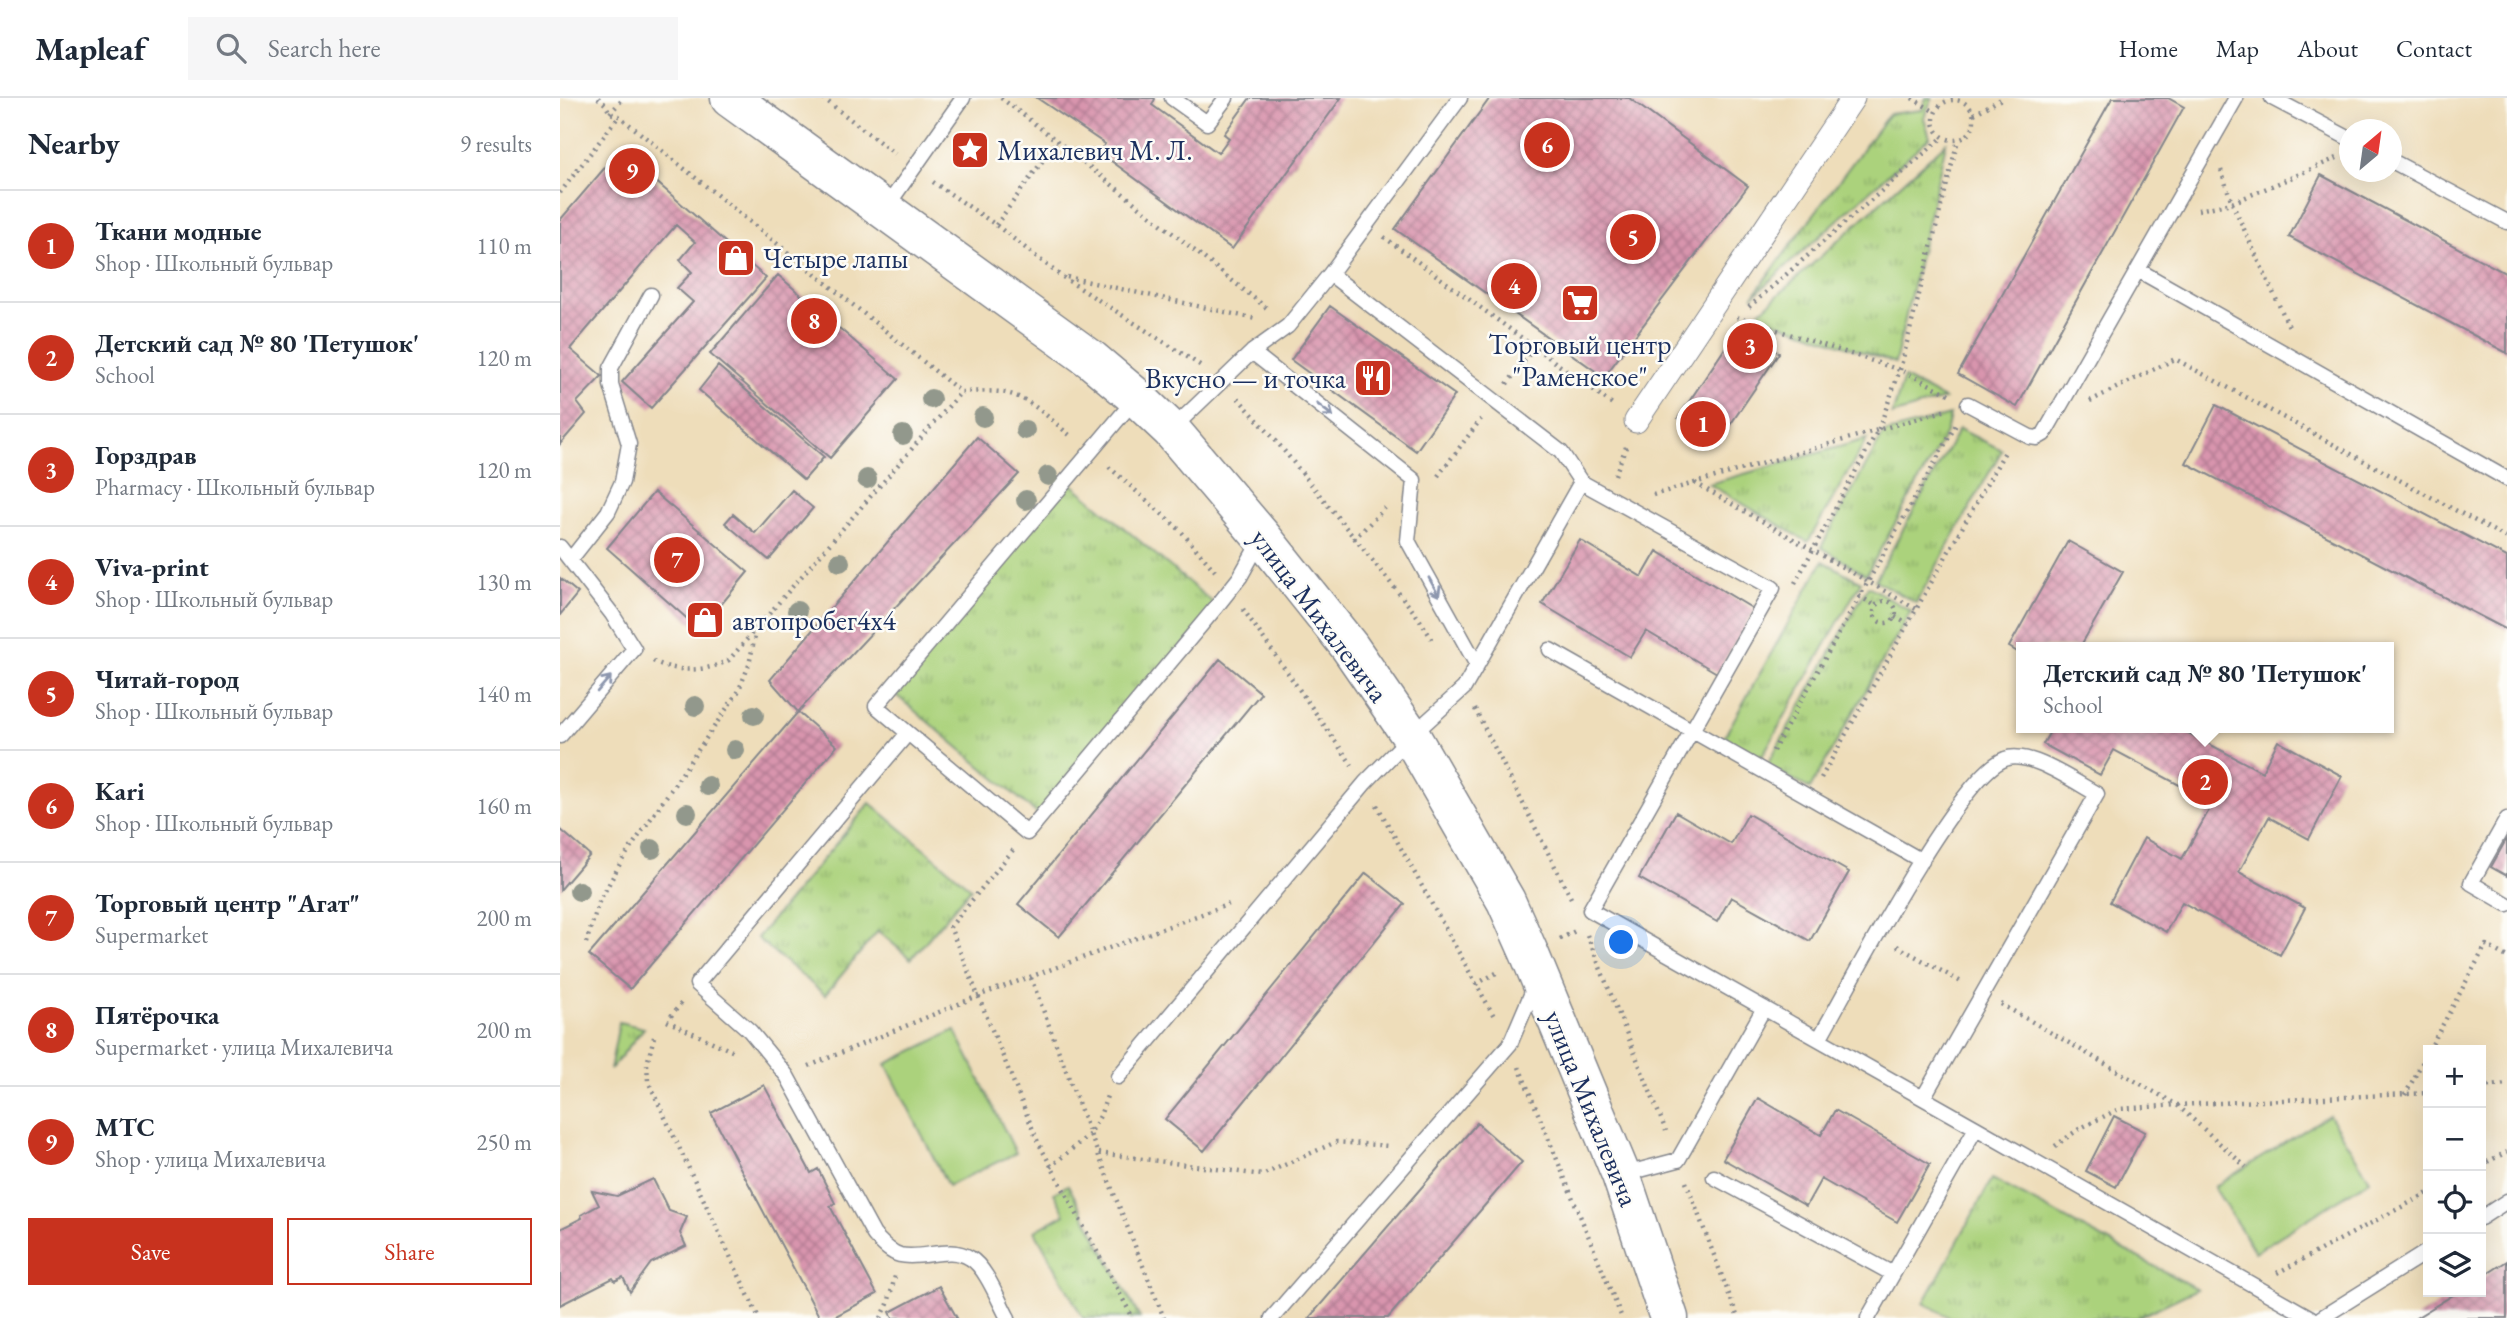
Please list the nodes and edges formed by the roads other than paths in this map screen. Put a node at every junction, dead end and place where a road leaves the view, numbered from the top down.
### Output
1 (730, 98) edge
2 (963, 98) edge
3 (1172, 98) edge
4 (1226, 98) edge
5 (1460, 98) edge
6 (1853, 98) edge
7 (2236, 98) edge
8 (2272, 98) edge
9 (2339, 140) edge
10 (2402, 166) edge
11 (884, 211) junction
12 (2507, 222) edge
13 (2138, 270) junction
14 (1330, 274) junction
15 (651, 295) dead end
16 (1252, 352) junction
17 (1136, 397) junction
18 (1968, 404) road end
19 (1636, 421) road end
20 (1171, 430) junction
21 (2507, 479) edge
22 (1581, 482) junction
23 (1262, 537) junction
24 (560, 547) edge
25 (571, 559) junction
26 (1550, 650) dead end
27 (1477, 665) junction
28 (1693, 732) junction
29 (908, 733) junction
30 (560, 736) edge
31 (1410, 736) junction
32 (2507, 819) edge
33 (1922, 861) junction
34 (2507, 904) edge
35 (1539, 976) junction
36 (1764, 1008) junction
37 (1819, 1039) junction
38 (1118, 1077) road end
39 (1923, 1098) junction
40 (1976, 1128) junction
41 (1621, 1175) junction
42 (1714, 1177) dead end
43 (2507, 1201) edge
44 (2486, 1215) edge
45 (2423, 1254) edge
46 (1893, 1274) junction
47 (1008, 1318) edge
48 (1272, 1318) edge
49 (1669, 1318) edge
50 (1868, 1318) edge
51 (2311, 1318) edge
52 (2321, 1318) edge

1 - 11 main road, улица Михалевича
2 - 11 lane
3 - 4 lane
5 - 14 lane
6 - 19 street
7 - 13 lane
8 - 9 lane
10 - 12 lane
11 - 17 main road, улица Михалевича
13 - 18 lane
13 - 21 lane
14 - 16 lane
14 - 22 lane
15 - 25 lane
16 - 20 lane
16 -> 27 lane
17 - 20 main road, улица Михалевича
17 - 29 lane
20 - 23 main road, улица Михалевича
22 - 27 lane
22 - 28 lane
23 - 29 lane
23 - 31 main road, улица Михалевича
24 - 25 lane
30 -> 25 lane
26 - 28 lane
27 - 31 lane
28 - 33 lane
28 - 36 lane
29 - 47 lane
31 - 35 main road, улица Михалевича
31 - 38 lane
32 - 34 lane
33 - 37 lane
33 - 39 lane
35 - 41 main road, улица Михалевича
35 - 48 lane
36 - 37 lane
36 - 41 lane
37 - 39 lane
39 - 40 lane
40 - 46 lane
40 - 51 lane
41 - 49 main road, улица Михалевича
42 - 46 lane
43 - 44 lane
45 - 52 lane
46 - 50 lane

